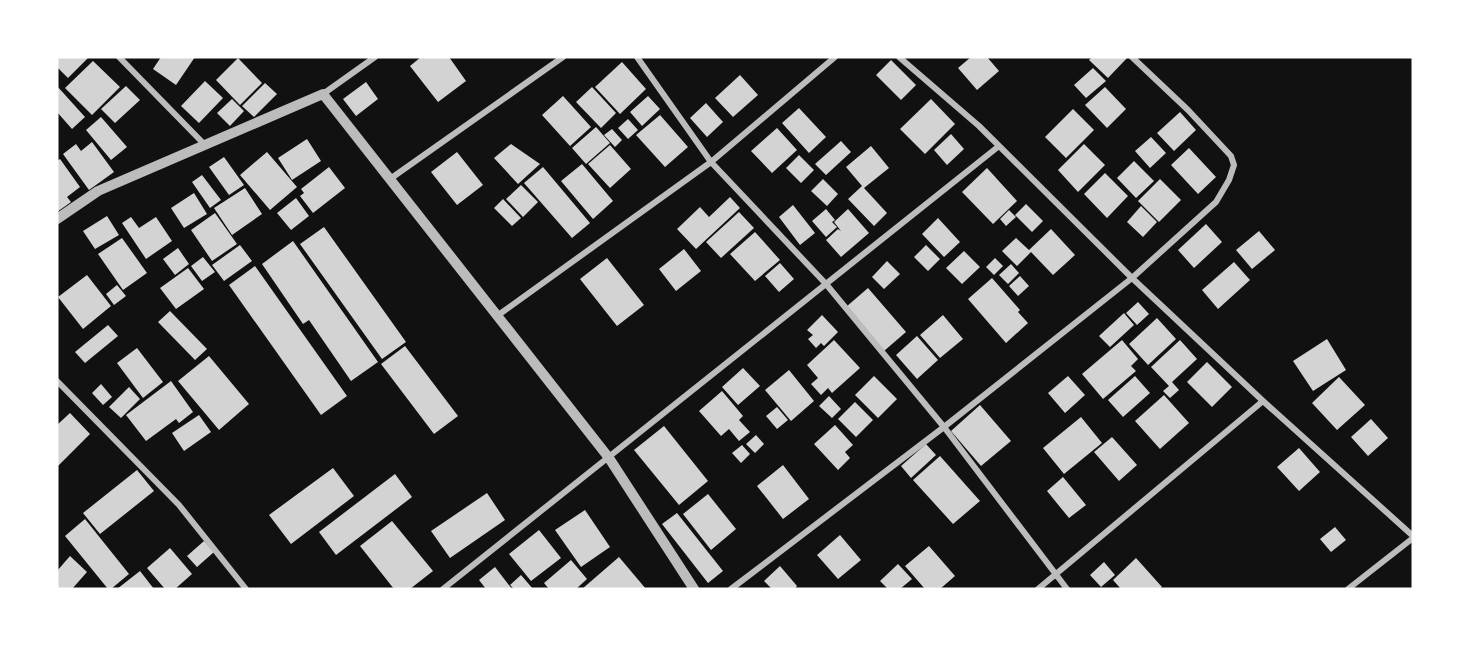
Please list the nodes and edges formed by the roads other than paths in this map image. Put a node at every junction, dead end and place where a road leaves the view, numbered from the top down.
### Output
1 (119, 57) edge
2 (375, 57) edge
3 (562, 57) edge
4 (637, 57) edge
5 (835, 57) edge
6 (899, 57) edge
7 (1132, 57) edge
8 (323, 94) junction
9 (205, 145) junction
10 (999, 146) junction
11 (711, 162) junction
12 (390, 179) junction
13 (57, 219) edge
14 (1132, 278) junction
15 (826, 284) junction
16 (497, 316) junction
17 (57, 381) edge
18 (1263, 401) junction
19 (944, 428) junction
20 (609, 458) junction
21 (1413, 537) edge
22 (1056, 575) junction
23 (246, 589) edge
24 (443, 589) edge
25 (694, 589) edge
26 (731, 589) edge
27 (1038, 589) edge
28 (1067, 589) edge
29 (1348, 589) edge

1 - 9 street
2 - 8 street
3 - 12 street
4 - 11 street
5 - 11 street
6 - 10 street
7 - 14 street
8 - 9 street
8 - 12 street
9 - 13 street
10 - 14 street
10 - 15 street
11 - 15 street
11 - 16 street
12 - 16 street
14 - 18 street
14 - 19 street
15 - 19 street
15 - 20 street
16 - 20 street
17 - 23 street
18 - 21 street
18 - 22 street
19 - 22 street
19 - 26 street
20 - 24 street
20 - 25 street
21 - 29 street
22 - 27 street
22 - 28 street

